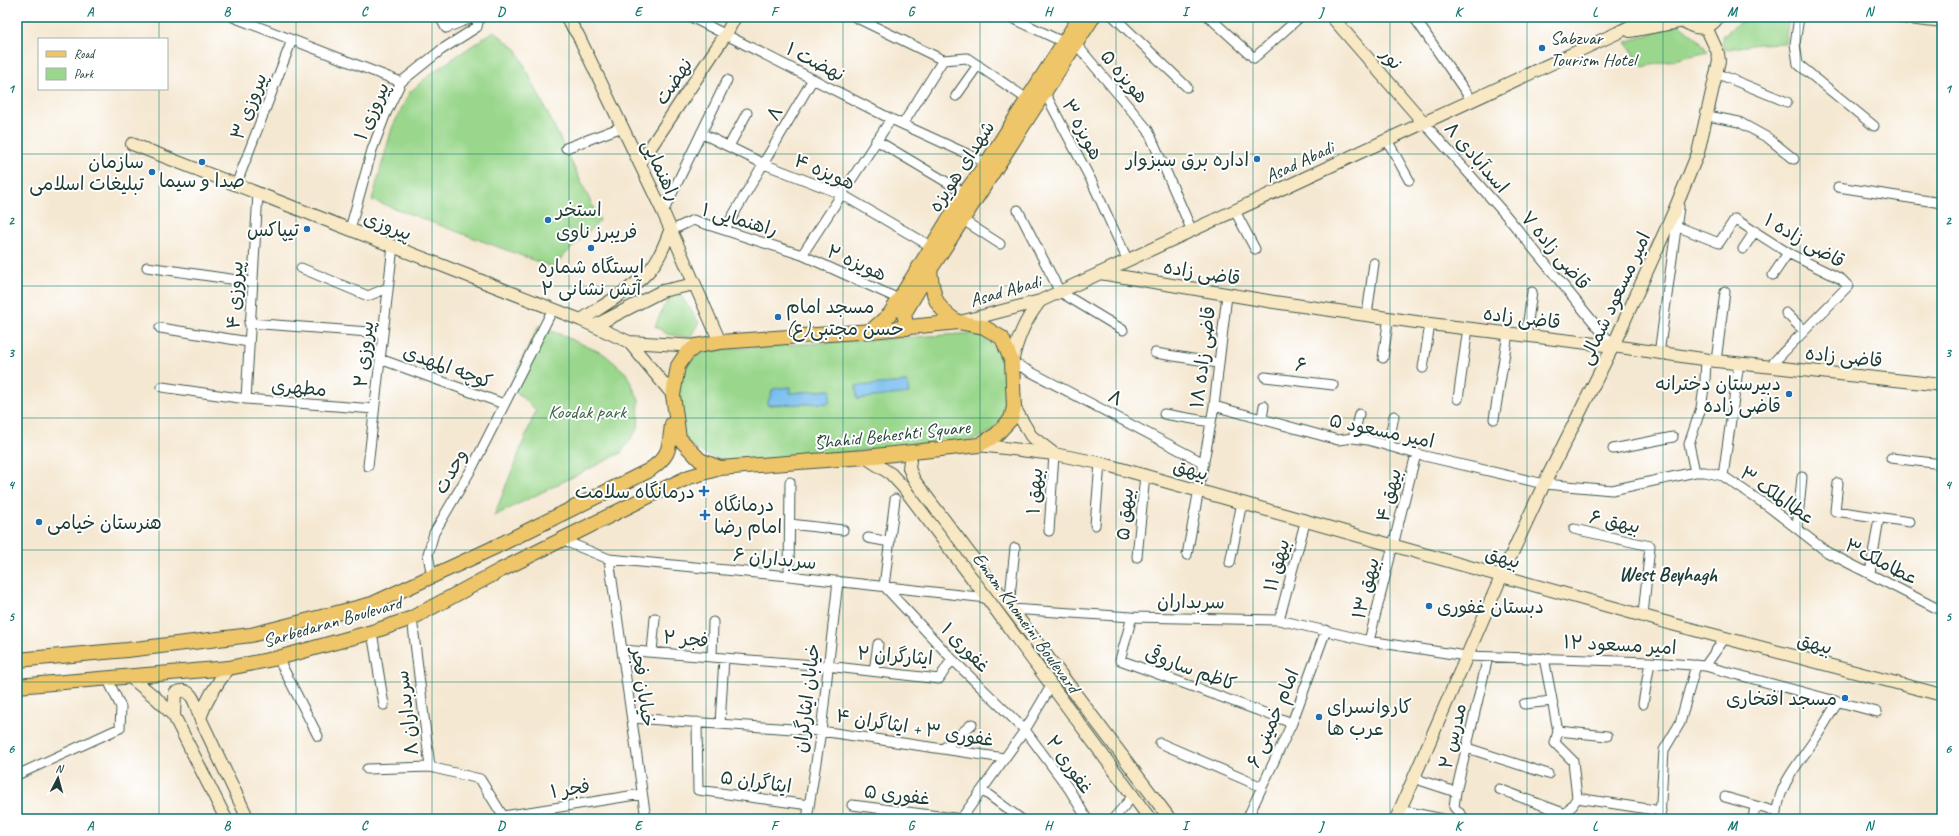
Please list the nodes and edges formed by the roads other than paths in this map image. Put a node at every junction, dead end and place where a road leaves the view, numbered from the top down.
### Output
1 (233, 17) edge
2 (446, 17) edge
3 (474, 17) edge
4 (479, 17) edge
5 (566, 17) edge
6 (691, 17) edge
7 (735, 17) edge
8 (854, 17) edge
9 (1010, 17) edge
10 (1080, 17) edge
11 (1093, 17) edge
12 (1114, 17) edge
13 (1209, 17) edge
14 (1300, 17) edge
15 (1332, 17) edge
16 (1649, 17) edge
17 (1718, 17) edge
18 (1799, 17) edge
19 (1902, 17) edge
20 (1683, 19) edge
21 (252, 20) edge
22 (1416, 20) dead end
23 (1942, 22) edge
24 (1706, 27) junction
25 (1618, 33) junction
26 (726, 34) junction
27 (292, 40) junction
28 (1069, 43) junction
29 (943, 60) junction
30 (978, 65) junction
31 (1716, 73) junction
32 (813, 79) junction
33 (727, 80) dead end
34 (401, 82) junction
35 (1188, 87) dead end
36 (1045, 93) junction
37 (956, 96) dead end
38 (1027, 99) junction
39 (1472, 101) junction
40 (1788, 102) dead end
41 (747, 112) dead end
42 (1708, 116) junction
43 (891, 120) junction
44 (1424, 123) junction
45 (903, 124) junction
46 (1874, 126) dead end
47 (622, 127) junction
48 (701, 133) junction
49 (876, 140) junction
50 (1387, 140) junction
51 (132, 144) dead end
52 (729, 146) junction
53 (566, 148) dead end
54 (1794, 159) dead end
55 (640, 163) junction
56 (987, 163) junction
57 (764, 164) junction
58 (1409, 180) dead end
59 (236, 185) junction
60 (1838, 187) dead end
61 (258, 193) junction
62 (965, 193) junction
63 (842, 194) junction
64 (1680, 196) junction
65 (1942, 204) edge
66 (1018, 210) dead end
67 (1236, 210) junction
68 (663, 212) junction
69 (1504, 213) joint
70 (963, 220) junction
71 (1676, 226) junction
72 (350, 229) junction
73 (725, 229) junction
74 (670, 231) junction
75 (1192, 231) junction
76 (1754, 231) junction
77 (1000, 244) dead end
78 (393, 246) junction
79 (932, 247) junction
80 (1255, 249) dead end
81 (1743, 249) dead end
82 (1788, 253) junction
83 (802, 255) junction
84 (1128, 260) junction
85 (1374, 263) dead end
86 (147, 267) dead end
87 (301, 268) dead end
88 (930, 270) junction
89 (1100, 274) junction
90 (1773, 275) dead end
91 (251, 282) junction
92 (695, 284) junction
93 (387, 288) junction
94 (1060, 292) junction
95 (1532, 292) dead end
96 (1725, 292) dead end
97 (1227, 294) junction
98 (899, 299) junction
99 (1040, 301) junction
100 (553, 309) junction
101 (1786, 313) dead end
102 (890, 314) junction
103 (904, 314) junction
104 (1367, 315) junction
105 (1388, 317) junction
106 (581, 320) junction
107 (958, 322) junction
108 (249, 323) junction
109 (1430, 324) junction
110 (594, 326) junction
111 (160, 328) dead end
112 (907, 328) junction
113 (1468, 328) junction
114 (1123, 330) dead end
115 (871, 331) junction
116 (1804, 331) junction
117 (382, 333) junction
118 (1508, 334) junction
119 (1526, 336) junction
120 (249, 342) junction
121 (629, 342) junction
122 (720, 342) junction
123 (696, 346) junction
124 (1613, 346) junction
125 (1155, 353) dead end
126 (1659, 354) junction
127 (1383, 358) dead end
128 (380, 359) junction
129 (1711, 360) junction
130 (1012, 362) junction
131 (1218, 363) junction
132 (1739, 363) junction
133 (1770, 366) junction
134 (1423, 368) dead end
135 (1264, 377) dead end
136 (1332, 385) dead end
137 (1942, 385) edge
138 (162, 387) dead end
139 (673, 395) junction
140 (1458, 399) dead end
141 (246, 400) junction
142 (504, 404) junction
143 (1014, 406) junction
144 (1214, 406) junction
145 (1264, 406) dead end
146 (374, 409) junction
147 (674, 410) junction
148 (1164, 414) dead end
149 (1359, 414) dead end
150 (1394, 416) dead end
151 (1262, 418) junction
152 (1494, 419) dead end
153 (1211, 422) junction
154 (1673, 437) dead end
155 (1353, 438) junction
156 (979, 445) junction
157 (1388, 446) junction
158 (1613, 449) dead end
159 (911, 452) junction
160 (1054, 454) junction
161 (1416, 454) junction
162 (865, 458) junction
163 (1891, 458) dead end
164 (1100, 463) junction
165 (1204, 463) junction
166 (1942, 464) edge
167 (368, 466) dead end
168 (720, 468) junction
169 (1700, 472) junction
170 (1145, 475) junction
171 (1723, 476) junction
172 (1802, 477) dead end
173 (790, 482) dead end
174 (1838, 483) dead end
175 (1544, 484) junction
176 (1198, 489) junction
177 (895, 499) dead end
178 (1242, 502) junction
179 (1879, 518) junction
180 (1306, 519) junction
181 (1910, 522) dead end
182 (790, 524) junction
183 (1095, 525) dead end
184 (1797, 528) junction
185 (1574, 529) dead end
186 (843, 530) dead end
187 (1049, 531) dead end
188 (868, 538) dead end
189 (958, 539) junction
190 (562, 540) junction
191 (890, 542) junction
192 (1394, 544) junction
193 (947, 545) junction
194 (1015, 548) dead end
195 (491, 549) junction
196 (1827, 552) joint
197 (1187, 555) dead end
198 (1137, 557) dead end
199 (609, 559) junction
200 (1230, 563) dead end
201 (501, 570) junction
202 (1870, 573) junction
203 (1502, 575) junction
204 (789, 576) junction
205 (432, 578) junction
206 (838, 581) junction
207 (884, 586) junction
208 (988, 598) junction
209 (1010, 607) junction
210 (1942, 611) edge
211 (1643, 615) junction
212 (1132, 617) junction
213 (412, 618) junction
214 (655, 618) dead end
215 (1280, 620) junction
216 (713, 622) dead end
217 (1326, 630) junction
218 (372, 632) junction
219 (1725, 638) junction
220 (1369, 641) junction
221 (878, 644) dead end
222 (622, 650) junction
223 (652, 652) junction
224 (1466, 656) junction
225 (712, 657) junction
226 (1488, 657) junction
227 (278, 658) junction
228 (724, 658) junction
229 (1544, 658) junction
230 (952, 659) junction
231 (17, 660) edge
232 (1650, 662) junction
233 (827, 666) junction
234 (1701, 666) junction
235 (229, 668) junction
236 (874, 671) junction
237 (129, 676) junction
238 (107, 678) junction
239 (17, 686) edge
240 (1051, 686) junction
241 (1942, 695) edge
242 (1552, 701) junction
243 (1838, 702) junction
244 (1524, 704) dead end
245 (1643, 704) dead end
246 (384, 705) dead end
247 (1877, 712) dead end
248 (174, 716) junction
249 (200, 718) junction
250 (632, 718) junction
251 (697, 722) junction
252 (1292, 723) junction
253 (720, 724) junction
254 (972, 724) dead end
255 (1025, 730) junction
256 (821, 731) junction
257 (1558, 731) junction
258 (318, 736) dead end
259 (1607, 736) dead end
260 (1160, 744) dead end
261 (1467, 748) junction
262 (943, 749) junction
263 (1004, 758) junction
264 (430, 767) junction
265 (367, 769) dead end
266 (1548, 774) dead end
267 (17, 775) edge
268 (1413, 778) junction
269 (1262, 787) junction
270 (1499, 789) dead end
271 (982, 790) junction
272 (1456, 792) junction
273 (642, 794) junction
274 (1133, 796) junction
275 (1725, 797) dead end
276 (1577, 798) junction
277 (809, 805) junction
278 (852, 805) dead end
279 (1755, 806) junction
280 (1398, 815) edge
281 (1660, 815) edge
282 (501, 817) edge
283 (1564, 817) edge
284 (226, 819) edge
285 (248, 819) edge
286 (646, 819) edge
287 (807, 819) edge
288 (962, 819) edge
289 (1021, 819) edge
290 (1087, 819) edge
291 (1113, 819) edge
292 (1150, 819) edge
293 (1170, 819) edge
294 (1248, 819) edge
295 (1443, 819) edge
296 (1465, 819) edge
297 (1754, 819) edge

1 - 21 street
2 - 3 street
4 - 34 street, پیروزی ۱
5 - 47 main road, راهنمایی
6 - 26 street, نهضت ۱
7 - 26 main road, نهضت
8 - 29 street
9 - 28 street
10 - 28 main road, شهدای هویزه
11 - 28 main road, شهدای هویزه
12 - 35 street
13 - 14 street
15 - 44 main road, نور
16 - 25 main road, Asad Abadi
17 - 24 main road
18 - 46 street
19 - 23 main road
20 - 24 main road
20 - 25 main road
21 - 27 street
22 - 39 street
24 - 31 main road, امیر مسعود شمالی
25 - 39 main road, Asad Abadi
26 - 32 street, نهضت ۱
26 - 55 main road, نهضت
27 - 34 street
27 - 59 street, پیروزی ۳
28 - 36 main road, شهدای هویزه
28 - 38 main road, شهدای هویزه
28 - 75 street, هویزه ۵
29 - 30 street
29 - 45 street
30 - 37 street
30 - 38 street
31 - 40 street
31 - 42 main road, امیر مسعود شمالی
32 - 43 street, نهضت ۱
32 - 57 street, ۸
33 - 48 street
34 - 72 street, پیروزی ۱
36 - 70 main road, شهدای هویزه
36 - 84 street, هویزه ۳
38 - 56 main road, شهدای هویزه
39 - 44 main road, Asad Abadi
41 - 52 street
42 - 54 street
42 - 64 main road, امیر مسعود شمالی
43 - 45 street, نهضت ۱
43 - 49 street
44 - 50 main road, Asad Abadi
44 - 69 street, اسدآبادی ۸
45 - 56 street, نهضت ۱
47 - 53 street
47 - 55 main road, راهنمایی
48 - 52 street, هویزه ۴
48 - 68 street
49 - 62 street
49 - 63 street
50 - 58 street
50 - 67 main road, Asad Abadi
51 - 59 main road, پیروزی
52 - 57 street, هویزه ۴
55 - 68 main road, راهنمایی
56 - 62 main road, شهدای هویزه
57 - 63 street, هویزه ۴
57 - 73 street, ۸
59 - 61 main road, پیروزی
60 - 65 street
61 - 72 main road, پیروزی
61 - 91 street, پیروزی ۴
62 - 79 main road, شهدای هویزه
63 - 79 street, هویزه ۴
63 - 83 street
64 - 71 street
64 - 124 main road, امیر مسعود شمالی
66 - 94 street
67 - 75 main road, Asad Abadi
67 - 80 street
68 - 74 main road, راهنمایی
69 - 124 street, قاضی زاده ۷
70 - 77 street
70 - 88 main road, شهدای هویزه
71 - 76 street, قاضی زاده ۱
71 - 126 street
72 - 78 main road, پیروزی
73 - 74 street, راهنمایی ۱
73 - 83 street, راهنمایی ۱
74 - 92 main road, راهنمایی
74 - 106 main road
75 - 84 main road, Asad Abadi
76 - 81 street
76 - 82 street, قاضی زاده ۱
78 - 93 street, پیروزی ۲
78 - 100 main road, پیروزی
79 - 98 main road, شهدای هویزه
82 - 90 street
82 - 116 street, قاضی زاده ۱
83 - 98 street, هویزه ۲
84 - 89 main road, Asad Abadi
85 - 104 street
86 - 91 street
87 - 93 street
88 - 103 main road, شهدای هویزه
88 - 107 main road
89 - 94 main road, Asad Abadi
89 - 97 main road, قاضی زاده
91 - 108 street, پیروزی ۴
92 - 110 main road
92 - 122 main road, راهنمایی
93 - 117 street, پیروزی ۲
94 - 99 main road, Asad Abadi
94 - 114 street
95 - 119 street
96 - 129 street
97 - 104 main road, قاضی زاده
97 - 131 street, قاضی زاده ۱۸
98 - 102 main road, شهدای هویزه
99 - 107 main road, Asad Abadi
99 - 130 main road
100 - 106 main road, پیروزی
100 - 142 street, وحدت
101 - 116 street
102 - 103 main road
102 - 115 main road, شهدای هویزه
103 - 112 main road
104 - 105 main road, قاضی زاده
105 - 109 main road, قاضی زاده
105 - 127 street
106 - 110 main road, پیروزی
107 - 112 main road, ُShahid Beheshti Square
107 - 130 main road, ُShahid Beheshti Square
108 - 117 street
108 - 120 street, پیروزی ۴
109 - 113 main road, قاضی زاده
109 - 134 street
110 - 121 main road, پیروزی
111 - 120 street
112 - 115 main road, ُShahid Beheshti Square
113 - 118 main road, قاضی زاده
113 - 140 street
115 - 122 main road, ُShahid Beheshti Square
116 - 133 street, قاضی زاده ۱
117 - 128 street, پیروزی ۲
118 - 119 main road, قاضی زاده
118 - 152 street
119 - 124 main road, قاضی زاده
120 - 141 street, پیروزی ۴
121 - 123 main road
121 - 139 main road
122 - 123 main road, ُShahid Beheshti Square
123 - 139 main road, ُShahid Beheshti Square
124 - 126 main road, قاضی زاده
124 - 175 main road, امیر مسعود شمالی
125 - 131 street
126 - 129 main road, قاضی زاده
128 - 142 street, کوچه المهدی
128 - 146 street, پیروزی ۲
129 - 132 main road, قاضی زاده
129 - 169 street
130 - 143 main road, ُShahid Beheshti Square
130 - 165 street, ۸
131 - 144 street, قاضی زاده ۱۸
132 - 133 main road, قاضی زاده
132 - 171 street
133 - 137 main road, قاضی زاده
135 - 136 street, ۶
138 - 141 street, مطهری
139 - 147 main road, ُShahid Beheshti Square
141 - 146 street, مطهری
142 - 205 street, وحدت
143 - 156 main road, ُShahid Beheshti Square
143 - 160 main road
144 - 151 street, امیر مسعود ۵
144 - 153 street, قاضی زاده ۱۸
145 - 151 street
146 - 167 street, پیروزی ۲
147 - 168 main road, ُShahid Beheshti Square
147 - 195 main road, Sarbedaran Boulevard
148 - 153 street
149 - 155 street
150 - 157 street
151 - 155 street, امیر مسعود ۵
153 - 165 street, قاضی زاده ۱۸
154 - 158 street
155 - 157 street, امیر مسعود ۵
156 - 159 main road, ُShahid Beheshti Square
156 - 160 main road, بیهق
157 - 161 street, امیر مسعود ۵
159 - 162 main road, ُShahid Beheshti Square
159 - 189 main road, Emam Khomeini Boulevard
160 - 164 main road, بیهق
160 - 187 street, بیهق ۱
161 - 175 street, امیر مسعود ۵
161 - 192 street, بیهق ۴
162 - 168 main road, ُShahid Beheshti Square
162 - 193 main road, Emam Khomeini Boulevard
163 - 166 street
164 - 170 main road, بیهق
164 - 183 street
165 - 176 street, قاضی زاده ۱۸
168 - 190 main road, Sarbedaran Boulevard
169 - 171 street, عطاالملک ۳
169 - 175 street, امیر مسعود ۵
170 - 176 main road, بیهق
170 - 198 street, بیهق ۵
171 - 184 street, عطاالملک ۳
172 - 184 street
173 - 182 street
174 - 179 street
175 - 203 main road, امیر مسعود شمالی
176 - 178 main road, بیهق
176 - 197 street, قاضی زاده ۱۸
177 - 191 street
178 - 180 main road, بیهق
178 - 200 street
179 - 181 street
179 - 202 street
180 - 192 main road, بیهق
180 - 215 street, بیهق ۱۱
182 - 186 street
182 - 204 street
184 - 196 street, عطاالملک ۳
185 - 211 street, بیهق ۶
188 - 191 street
189 - 193 main road
189 - 209 main road, Emam Khomeini Boulevard
190 - 199 street, سربداران ۶
190 - 201 main road, Sarbedaran Boulevard
191 - 207 street
192 - 203 main road, بیهق
192 - 220 street, بیهق ۱۳
193 - 208 main road, Emam Khomeini Boulevard
194 - 209 street
195 - 201 main road
195 - 205 main road, Sarbedaran Boulevard
196 - 202 street, عطاملک۳
199 - 204 street, سربداران ۶
199 - 222 street, خیابان فجر
201 - 213 main road, Sarbedaran Boulevard
202 - 210 street, عطاملک۳
203 - 211 main road, بیهق
203 - 224 main road, امیر مسعود شمالی
204 - 206 street, سربداران ۶
205 - 231 main road, Sarbedaran Boulevard
206 - 207 street, سربداران ۶
206 - 233 street, خیابان ایثارگران
207 - 208 street, سربداران ۶
207 - 230 street, غفوری ۱
208 - 240 main road, Emam Khomeini Boulevard
209 - 212 street, سربداران
209 - 293 main road, Emam Khomeini Boulevard
211 - 219 main road, بیهق
212 - 215 street, سربداران
212 - 252 street, کاظم ساروقی
213 - 218 main road, Sarbedaran Boulevard
213 - 264 street, سربداران ۸
214 - 223 street
215 - 217 street, سربداران
216 - 225 street
217 - 220 street, سربداران
217 - 252 street, امام خمینی ۶
218 - 227 main road, Sarbedaran Boulevard
218 - 246 street
219 - 234 street
219 - 241 main road, بیهق
220 - 224 street, سربداران
221 - 236 street
222 - 223 street, فجر ۲
222 - 250 street, خیابان فجر
223 - 225 street, فجر ۲
224 - 226 street, امیر مسعود ۱۲
224 - 268 main road, امیر مسعود شمالی
225 - 228 street, فجر ۲
226 - 229 street, امیر مسعود ۱۲
226 - 261 street, مدرس ۲
227 - 235 main road, Sarbedaran Boulevard
227 - 258 street
228 - 233 street, فجر ۲
228 - 253 street
229 - 232 street, امیر مسعود ۱۲
229 - 242 street
230 - 236 street, ایثارگران ۲
230 - 255 street, غفوری ۱
232 - 234 street, امیر مسعود ۱۲
232 - 245 street
233 - 236 street, ایثارگران ۲
233 - 256 street, خیابان ایثارگران
234 - 243 street, امیر مسعود ۱۲
234 - 281 street
235 - 237 main road, Sarbedaran Boulevard
235 - 249 main road
237 - 238 main road, Sarbedaran Boulevard
237 - 248 main road
238 - 239 main road, Sarbedaran Boulevard
238 - 267 street
240 - 255 street
240 - 274 main road, Emam Khomeini Boulevard
242 - 244 street
242 - 257 street
243 - 247 street, امیر مسعود ۱۲
243 - 279 street
248 - 249 main road
248 - 284 main road
249 - 285 main road
250 - 251 street, غفوری ۳ + ایثاگران ۴
250 - 273 street, خیابان فجر
251 - 253 street, غفوری ۳ + ایثاگران ۴
251 - 277 street, ایثاگران ۵
252 - 269 street, امام خمینی ۶
253 - 256 street, غفوری ۳ + ایثاگران ۴
254 - 262 street
255 - 263 street
255 - 290 street, غفوری ۲
256 - 262 street, غفوری ۳ + ایثاگران ۴
256 - 277 street, خیابان ایثارگران
257 - 259 street
257 - 276 street
260 - 269 street
261 - 266 street
261 - 272 street, مدرس ۲
262 - 263 street, غفوری ۳ + ایثاگران ۴
263 - 271 street
264 - 265 street, سربداران ۸
264 - 282 street
268 - 272 street
268 - 280 main road, امیر مسعود شمالی
269 - 294 street, امام خمینی ۶
270 - 283 street
271 - 288 street
271 - 289 street
272 - 296 street, مدرس ۲
273 - 282 street, فجر ۱
273 - 286 street, خیابان فجر
274 - 291 street
274 - 292 main road, Emam Khomeini Boulevard
275 - 279 street
276 - 281 street
276 - 283 street
277 - 287 street, خیابان ایثارگران
278 - 288 street, غفوری ۵
279 - 297 street
280 - 295 street

